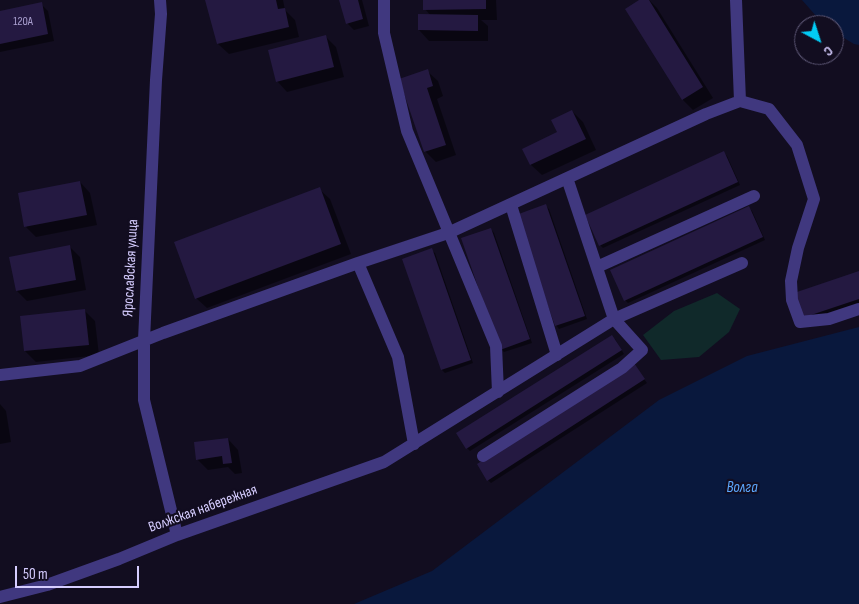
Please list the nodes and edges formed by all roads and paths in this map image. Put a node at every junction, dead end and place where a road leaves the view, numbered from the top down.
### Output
1 (160, 0) edge
2 (384, 0) edge
3 (736, 0) edge
4 (740, 101) junction
5 (567, 178) junction
6 (754, 196) dead end
7 (511, 204) junction
8 (448, 234) junction
9 (358, 263) junction
10 (742, 263) dead end
11 (597, 267) junction
12 (859, 309) edge
13 (614, 318) junction
14 (144, 340) junction
15 (557, 355) junction
16 (0, 374) edge
17 (498, 392) junction
18 (414, 444) junction
19 (483, 456) dead end
20 (177, 534) junction
21 (0, 597) edge

1 - 14 street, Ярославская улица
2 - 8 street
3 - 4 street
4 - 5 street
4 - 12 street
5 - 7 street
5 - 11 street
6 - 11 street
7 - 8 street
7 - 15 street
8 - 9 street
8 - 17 street
9 - 14 street
9 - 18 street
10 - 13 street, Волжская набережная
11 - 13 street
13 - 15 street, Волжская набережная
13 - 19 street
14 - 16 street
14 - 20 street, Ярославская улица
15 - 17 street, Волжская набережная
17 - 18 street, Волжская набережная
18 - 20 street, Волжская набережная
20 - 21 street, Волжская набережная

